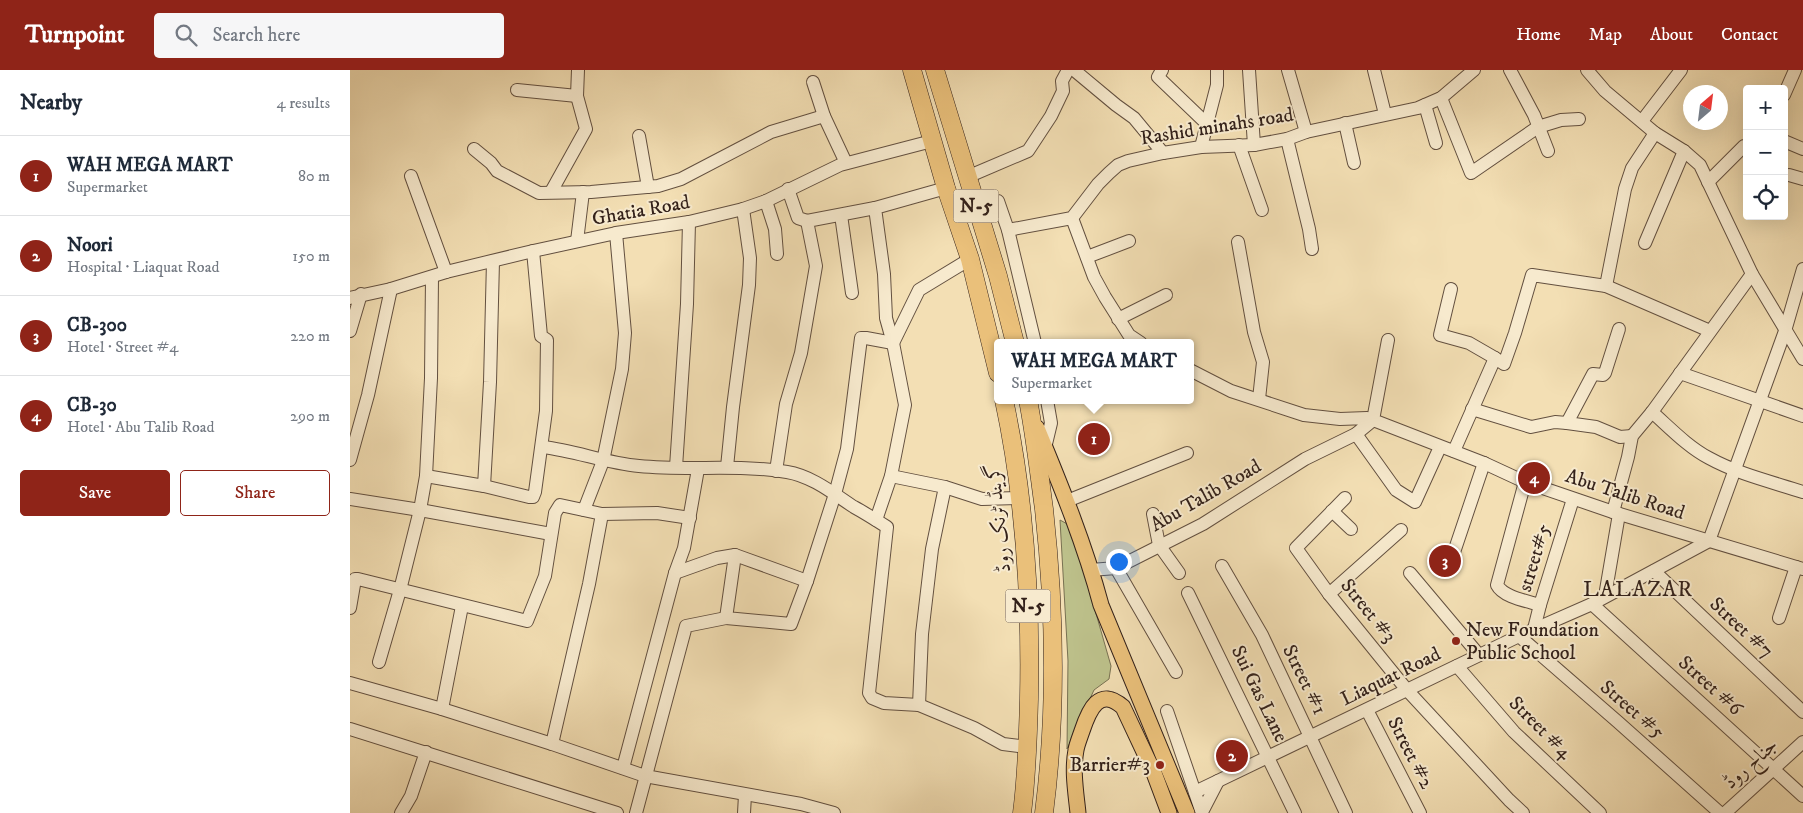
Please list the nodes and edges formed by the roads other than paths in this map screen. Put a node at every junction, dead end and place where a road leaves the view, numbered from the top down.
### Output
1 (578, 70) edge
2 (912, 70) edge
3 (935, 70) edge
4 (1068, 70) edge
5 (1074, 70) edge
6 (1162, 70) edge
7 (1217, 70) edge
8 (1249, 70) edge
9 (1288, 70) edge
10 (1374, 70) edge
11 (1474, 70) edge
12 (1510, 70) edge
13 (1587, 70) edge
14 (1680, 70) edge
15 (1794, 70) edge
16 (813, 82) dead end
17 (1788, 85) edge
18 (516, 90) dead end
19 (577, 96) junction
20 (1441, 98) junction
21 (1425, 105) junction
22 (1385, 114) junction
23 (824, 116) junction
24 (1579, 119) dead end
25 (1642, 121) junction
26 (1345, 123) junction
27 (1207, 124) junction
28 (1538, 127) junction
29 (1306, 132) junction
30 (1655, 134) junction
31 (639, 136) dead end
32 (1287, 139) junction
33 (932, 141) junction
34 (1436, 143) dead end
35 (1788, 143) edge
36 (1239, 145) junction
37 (1254, 145) junction
38 (1201, 147) junction
39 (1743, 147) edge
40 (474, 149) dead end
41 (1803, 149) edge
42 (1548, 151) dead end
43 (1684, 152) junction
44 (1163, 153) junction
45 (846, 163) junction
46 (1354, 163) dead end
47 (1789, 175) dead end
48 (411, 176) dead end
49 (968, 177) junction
50 (1803, 179) edge
51 (1708, 182) junction
52 (648, 187) junction
53 (946, 188) junction
54 (788, 189) junction
55 (551, 192) junction
56 (583, 192) junction
57 (998, 200) dead end
58 (766, 201) junction
59 (875, 208) junction
60 (743, 210) junction
61 (978, 210) junction
62 (1262, 210) dead end
63 (842, 215) junction
64 (1072, 218) junction
65 (807, 221) junction
66 (690, 222) junction
67 (1006, 225) junction
68 (616, 233) junction
69 (577, 241) junction
70 (1129, 241) dead end
71 (1238, 242) dead end
72 (1645, 243) dead end
73 (1312, 249) dead end
74 (533, 250) junction
75 (777, 254) dead end
76 (1087, 257) junction
77 (970, 260) junction
78 (494, 262) junction
79 (446, 272) junction
80 (1752, 274) junction
81 (1802, 276) edge
82 (432, 277) junction
83 (1606, 286) junction
84 (391, 289) junction
85 (1450, 289) dead end
86 (852, 293) dead end
87 (1166, 294) dead end
88 (355, 296) edge
89 (1118, 319) junction
90 (1619, 329) dead end
91 (350, 330) edge
92 (1710, 331) junction
93 (1785, 331) junction
94 (1014, 339) edge
95 (1034, 339) edge
96 (1136, 339) edge
97 (1388, 340) dead end
98 (893, 343) junction
99 (994, 357) edge
100 (1495, 358) junction
101 (1803, 359) edge
102 (1194, 372) edge
103 (1680, 373) junction
104 (1259, 399) junction
105 (1759, 400) junction
106 (1005, 404) edge
107 (1048, 404) edge
108 (1029, 407) edge
109 (1472, 409) junction
110 (1652, 412) junction
111 (1803, 416) edge
112 (1378, 422) junction
113 (1566, 423) junction
114 (1356, 434) junction
115 (1632, 436) junction
116 (543, 447) junction
117 (1440, 447) junction
118 (1045, 448) junction
119 (1187, 452) dead end
120 (1454, 452) junction
121 (350, 460) edge
122 (603, 461) junction
123 (1484, 463) junction
124 (676, 467) junction
125 (727, 467) junction
126 (698, 469) junction
127 (1735, 469) junction
128 (776, 471) junction
129 (426, 476) junction
130 (891, 476) junction
131 (1525, 482) junction
132 (484, 486) junction
133 (945, 487) junction
134 (1803, 492) edge
135 (835, 494) junction
136 (1020, 498) junction
137 (1345, 498) dead end
138 (350, 499) edge
139 (1573, 499) junction
140 (1067, 501) junction
141 (420, 510) junction
142 (584, 510) junction
143 (1332, 511) junction
144 (1616, 513) junction
145 (602, 514) junction
146 (1153, 514) dead end
147 (690, 518) junction
148 (876, 520) junction
149 (1351, 529) dead end
150 (1401, 530) dead end
151 (551, 534) junction
152 (1710, 541) junction
153 (1159, 545) junction
154 (735, 555) junction
155 (1222, 566) dead end
156 (1801, 566) edge
157 (1116, 568) junction
158 (1092, 570) junction
159 (1448, 570) dead end
160 (1654, 571) junction
161 (1410, 572) dead end
162 (675, 573) junction
163 (1179, 573) dead end
164 (807, 581) junction
165 (400, 590) junction
166 (1188, 593) dead end
167 (1329, 594) junction
168 (1605, 596) junction
169 (1540, 604) junction
170 (1592, 604) junction
171 (462, 606) junction
172 (350, 608) edge
173 (726, 618) junction
174 (1779, 618) dead end
175 (1534, 629) junction
176 (1519, 636) junction
177 (1480, 655) junction
178 (379, 662) dead end
179 (1457, 666) junction
180 (1176, 672) dead end
181 (350, 683) edge
182 (1407, 690) junction
183 (918, 705) junction
184 (442, 709) junction
185 (1367, 710) junction
186 (1167, 711) dead end
187 (1803, 712) edge
188 (350, 730) edge
189 (1311, 736) junction
190 (1803, 742) edge
191 (552, 744) junction
192 (1027, 747) junction
193 (426, 752) junction
194 (1268, 757) junction
195 (623, 768) junction
196 (1773, 769) junction
197 (644, 776) junction
198 (1218, 781) junction
199 (1195, 792) junction
200 (745, 795) junction
201 (1803, 796) edge
202 (1167, 811) edge
203 (401, 813) edge
204 (617, 813) edge
205 (636, 813) edge
206 (744, 813) edge
207 (834, 813) edge
208 (1022, 813) edge
209 (1044, 813) edge
210 (1078, 813) edge
211 (1197, 813) edge
212 (1294, 813) edge
213 (1346, 813) edge
214 (1420, 813) edge
215 (1524, 813) edge
216 (1600, 813) edge
217 (1720, 813) edge
218 (1725, 813) edge

1 - 19 street
2 - 33 highway, N-5
3 - 49 highway, N-5
4 - 49 street
5 - 44 street
6 - 27 street
7 - 27 street
8 - 37 street
9 - 29 street
10 - 22 street
11 - 20 street, Rashid minahs road
12 - 28 street
13 - 25 street
14 - 25 street
15 - 17 street
16 - 23 street
18 - 19 street
19 - 55 street
20 - 21 street, Rashid minahs road
20 - 28 street
21 - 22 street, Rashid minahs road
21 - 34 street
22 - 26 street, Rashid minahs road
23 - 45 street
23 - 52 street
24 - 28 street
25 - 30 street
26 - 29 street, Rashid minahs road
26 - 46 street
27 - 38 street
28 - 42 street
29 - 32 street, Rashid minahs road
30 - 43 street
30 - 83 street
31 - 52 street
32 - 37 street, Rashid minahs road
32 - 73 street
33 - 45 street, Ghatia Road
33 - 53 highway, N-5
35 - 41 street
36 - 37 street, Rashid minahs road
36 - 38 street, Rashid minahs road
36 - 62 street
38 - 44 street, Rashid minahs road
39 - 51 street
40 - 55 street
43 - 51 street
43 - 72 street
44 - 64 street, Rashid minahs road
45 - 54 street, Ghatia Road
47 - 50 street
48 - 79 street
49 - 61 highway, N-5
51 - 80 street
52 - 56 street
53 - 59 street
53 - 77 highway, N-5
54 - 58 street, Ghatia Road
54 - 65 street
55 - 56 street
56 - 69 street
57 - 67 street
58 - 60 street, Ghatia Road
58 - 75 street
59 - 63 street
59 - 98 street
60 - 66 street, Ghatia Road
60 - 125 street
61 - 67 street
61 - 94 highway, N-5
63 - 65 street
63 - 86 street
64 - 67 street
64 - 76 street
65 - 128 street
66 - 68 street, Ghatia Road
66 - 124 street
67 - 95 street
68 - 69 street, Ghatia Road
68 - 122 street
69 - 74 street, Ghatia Road
70 - 76 street
71 - 104 street
74 - 78 street, Ghatia Road
74 - 116 street
76 - 89 street
77 - 98 street
77 - 99 highway, N-5
78 - 79 street, Ghatia Road
78 - 132 street
79 - 82 street, Ghatia Road
80 - 92 street
80 - 93 street
81 - 93 street
82 - 84 street, Ghatia Road
82 - 129 street
83 - 92 street
83 - 100 street
84 - 88 street, Ghatia Road
84 - 121 street
85 - 100 street
87 - 89 street
88 - 91 street
89 - 96 street
90 - 113 street
92 - 103 street
93 - 101 street
93 - 105 street
97 - 112 street
98 - 130 street
98 - 135 street
100 - 109 street
102 - 104 street, Abu Talib Road
103 - 105 street
103 - 110 street
104 - 112 street, Abu Talib Road
105 - 111 street
105 - 127 street
106 - 136 highway, گرینڈ ٹرنک روڈ / N-5
107 - 118 street
108 - 118 main road
108 - 209 highway, N-5
109 - 113 street
109 - 120 street
110 - 115 street
110 - 127 street
112 - 114 street, Abu Talib Road
112 - 117 street, Abu Talib Road
113 - 115 street
114 - 117 street
114 - 153 street, Abu Talib Road
115 - 144 street
116 - 122 street
116 - 132 street
117 - 120 street, Abu Talib Road
118 - 140 main road
119 - 140 street
120 - 123 street, Abu Talib Road
122 - 124 street
122 - 142 street
123 - 131 street, Abu Talib Road
123 - 159 street
124 - 126 street
125 - 126 street
125 - 128 street
126 - 147 street
127 - 134 street
127 - 152 street
128 - 135 street
129 - 132 street
129 - 141 street
130 - 133 street
130 - 148 street
131 - 139 street, Abu Talib Road
131 - 169 street
133 - 136 street
133 - 183 street
135 - 148 street
135 - 164 street
136 - 192 highway, گرینڈ ٹرنک روڈ / N-5
137 - 143 street, Street #3
138 - 141 street
139 - 144 street, Abu Talib Road
139 - 169 street, street#5
140 - 158 main road
141 - 151 street
141 - 165 street
142 - 145 street
142 - 151 street
143 - 149 street
143 - 167 street, Street #3
144 - 152 street, Abu Talib Road
144 - 168 street
145 - 147 street
145 - 191 street
146 - 153 street
147 - 162 street
148 - 183 street
150 - 167 street
151 - 171 street
152 - 156 street, Abu Talib Road
152 - 160 street, Liaquat Road
153 - 157 street, Abu Talib Road
153 - 163 street
154 - 162 street
154 - 164 street
154 - 173 street
155 - 189 street, Street #1
156 - 174 street
157 - 158 street, Abu Talib Road
157 - 180 street
158 - 211 main road
160 - 168 street, Liaquat Road
160 - 187 street, Street #7
161 - 177 street
162 - 195 street
164 - 173 street
165 - 171 street
165 - 172 street
165 - 178 street
166 - 194 street, Sui Gas Lane
167 - 182 street, Street #3
168 - 170 street, Liaquat Road
169 - 175 street, street#5
170 - 175 street, Liaquat Road
170 - 196 street, Street #6
171 - 184 street
173 - 197 street
175 - 176 street, Liaquat Road
176 - 177 street, Liaquat Road
176 - 217 street, Street #5
177 - 179 street, Liaquat Road
179 - 182 street, Liaquat Road
179 - 216 street, Street #4
181 - 184 street
182 - 185 street, Liaquat Road
182 - 215 street, Street #3
183 - 192 street
184 - 191 street
185 - 189 street, Liaquat Road
185 - 214 street, Street #2
186 - 199 street
188 - 193 street
189 - 194 street, Liaquat Road
189 - 213 street, Street #1
190 - 196 street, جناح روڈ
191 - 195 street
192 - 208 highway, گرینڈ ٹرنک روڈ / N-5
193 - 203 street
193 - 204 street
194 - 198 street, Liaquat Road
194 - 212 street, Sui Gas Lane
195 - 197 street
196 - 201 street, Street #6
196 - 218 street, جناح روڈ
197 - 200 street
197 - 205 street
198 - 199 street, Liaquat Road
198 - 211 street
199 - 211 street
200 - 206 street
200 - 207 street
202 - 210 main road

